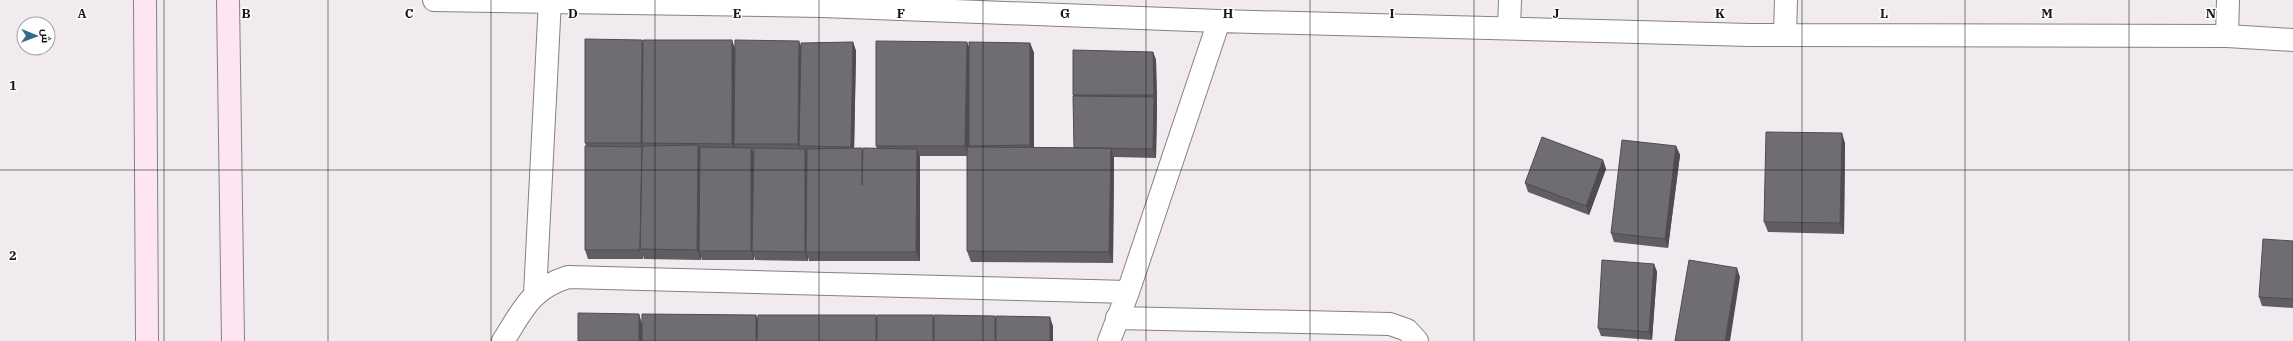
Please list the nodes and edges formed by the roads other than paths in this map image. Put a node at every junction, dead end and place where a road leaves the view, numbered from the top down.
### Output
1 (145, 0) edge
2 (228, 0) edge
3 (434, 0) edge
4 (1510, 0) edge
5 (1786, 0) edge
6 (2228, 0) edge
7 (550, 1) edge
8 (822, 3) edge
9 (1219, 21) junction
10 (1509, 28) junction
11 (1785, 35) junction
12 (2228, 36) junction
13 (2293, 40) edge
14 (1128, 292) junction
15 (534, 294) junction
16 (1117, 318) junction
17 (147, 341) edge
18 (233, 341) edge
19 (503, 341) edge
20 (1109, 341) edge
21 (1417, 341) edge

1 - 17 street
2 - 18 street
3 - 7 street
4 - 10 street
5 - 11 street
6 - 12 street
7 - 8 street
7 - 15 street
8 - 9 street
9 - 10 street
9 - 14 street
10 - 11 street
11 - 12 street
12 - 13 street
14 - 15 street
14 - 16 street
15 - 19 street
16 - 20 street
16 - 21 street

